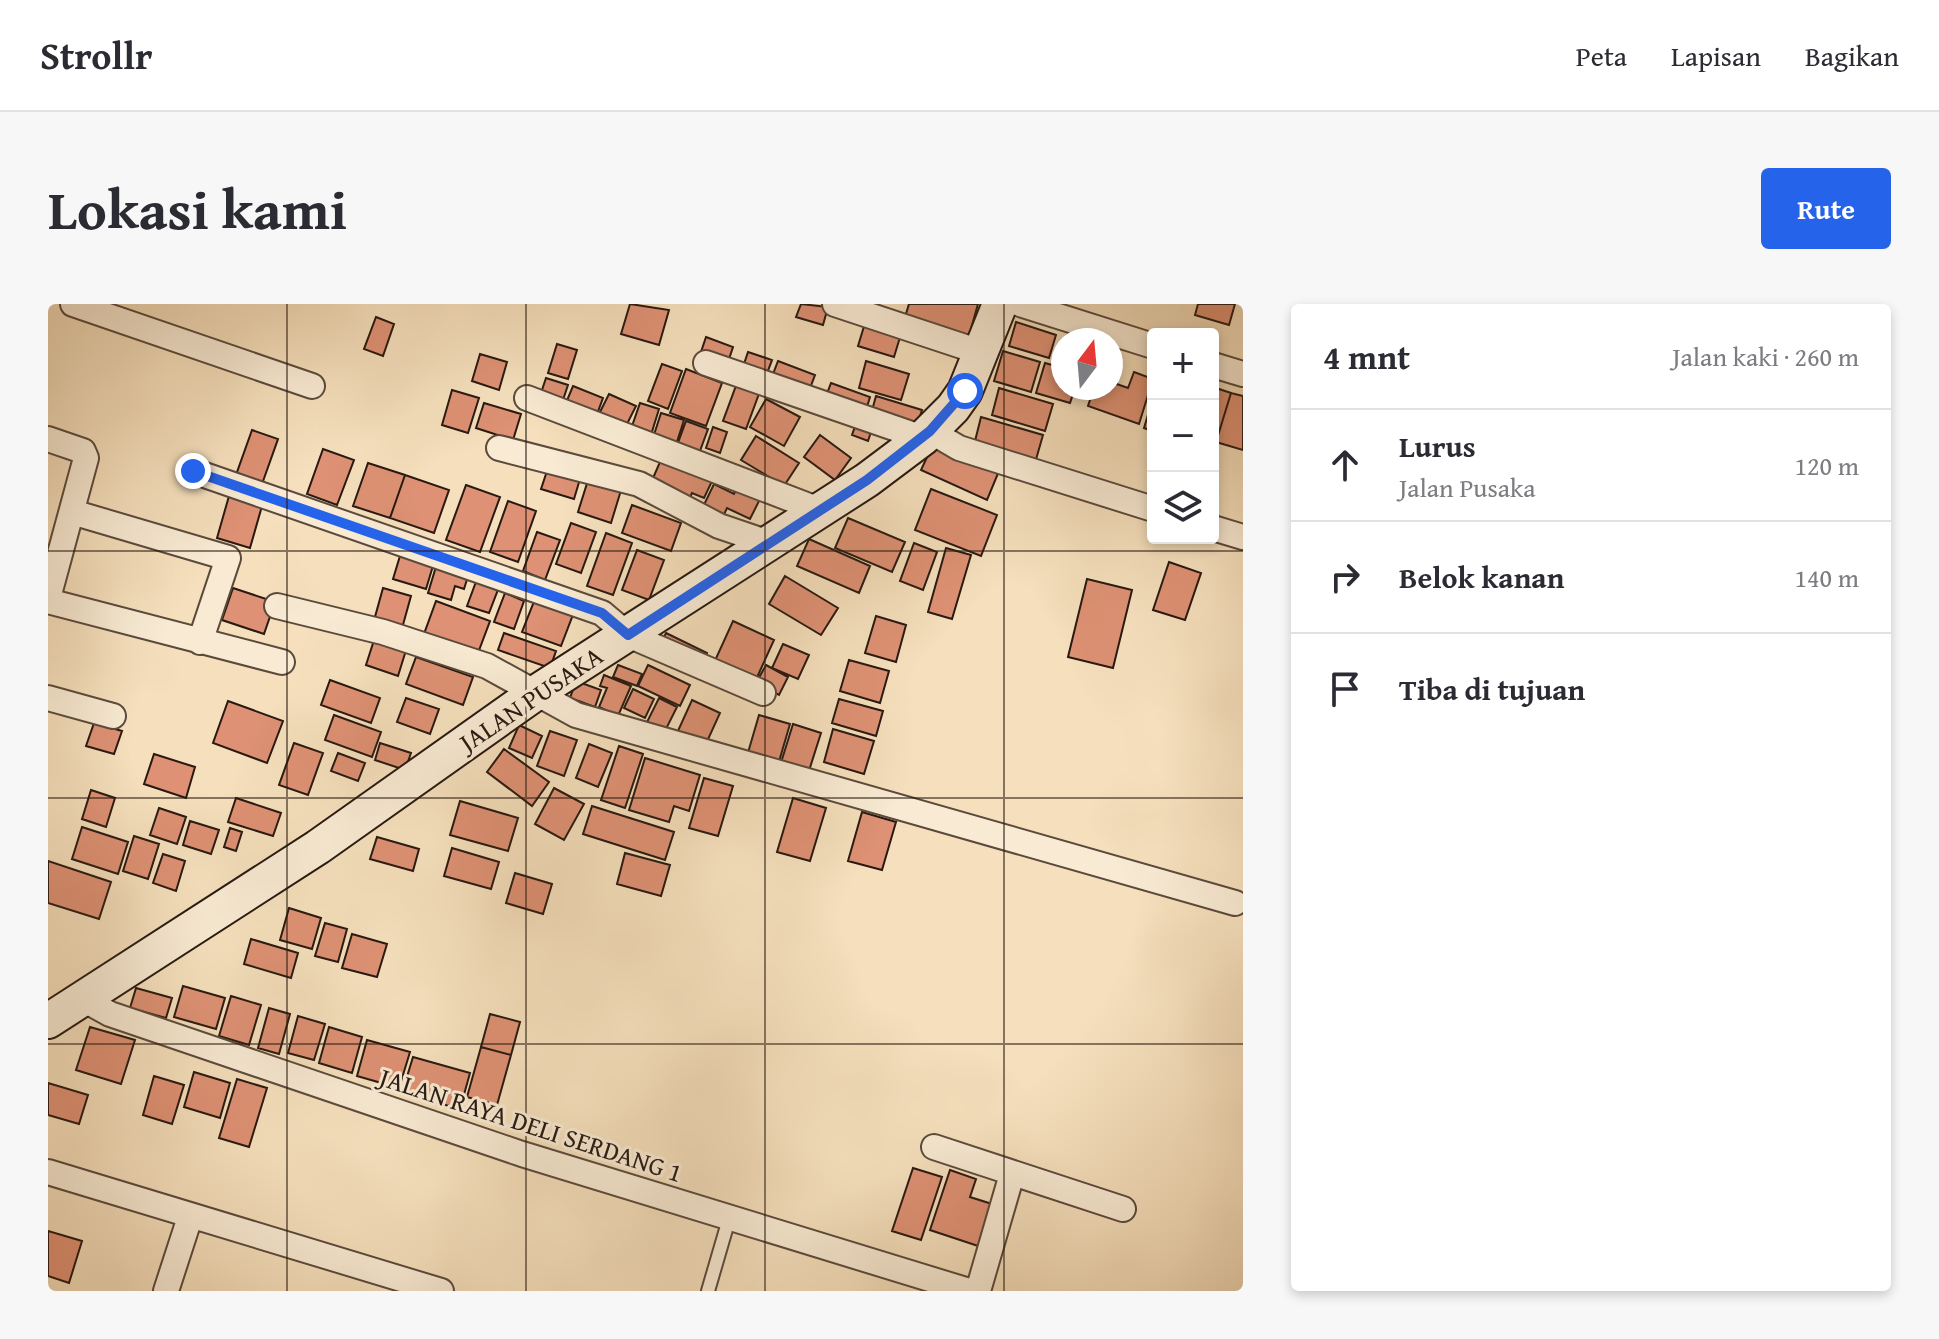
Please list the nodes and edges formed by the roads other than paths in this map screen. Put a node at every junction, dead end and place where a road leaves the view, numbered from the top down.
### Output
1 (73, 304) edge
2 (835, 304) edge
3 (1000, 304) edge
4 (1020, 304) edge
5 (1147, 344) edge
6 (980, 352) junction
7 (706, 363) dead end
8 (1219, 367) edge
9 (1243, 374) edge
10 (312, 386) dead end
11 (527, 398) dead end
12 (926, 434) junction
13 (48, 439) edge
14 (499, 448) dead end
15 (193, 471) dead end
16 (1147, 507) edge
17 (822, 511) junction
18 (72, 512) junction
19 (1219, 530) edge
20 (1243, 537) edge
21 (769, 543) junction
22 (48, 600) edge
23 (277, 606) dead end
24 (628, 635) junction
25 (200, 642) junction
26 (282, 662) dead end
27 (537, 692) junction
28 (763, 693) dead end
29 (48, 698) edge
30 (113, 716) dead end
31 (1235, 903) dead end
32 (62, 1005) edge
33 (934, 1147) dead end
34 (48, 1172) edge
35 (1012, 1174) junction
36 (1123, 1209) dead end
37 (190, 1217) junction
38 (729, 1219) junction
39 (436, 1290) edge
40 (166, 1291) edge
41 (708, 1291) edge
42 (969, 1291) edge
43 (978, 1291) edge

1 - 10 street
2 - 6 street
3 - 6 street, JALAN PUSAKA
4 - 5 street
6 - 12 street, JALAN PUSAKA
7 - 12 street
8 - 9 street
11 - 17 street
12 - 16 street
12 - 17 street, JALAN PUSAKA
13 - 18 street
14 - 21 street
15 - 24 street
17 - 21 street, JALAN PUSAKA
18 - 22 street
18 - 25 street
19 - 20 street
21 - 24 street, JALAN PUSAKA
22 - 25 street
23 - 27 street
24 - 27 street, JALAN PUSAKA
24 - 28 street
25 - 26 street
27 - 31 street
27 - 32 street, JALAN PUSAKA
29 - 30 street
32 - 38 street, JALAN RAYA DELI SERDANG 1
33 - 35 street
34 - 37 street
35 - 36 street
35 - 43 street
37 - 39 street
37 - 40 street
38 - 41 lane
38 - 42 street, JALAN RAYA DELI SERDANG 1

